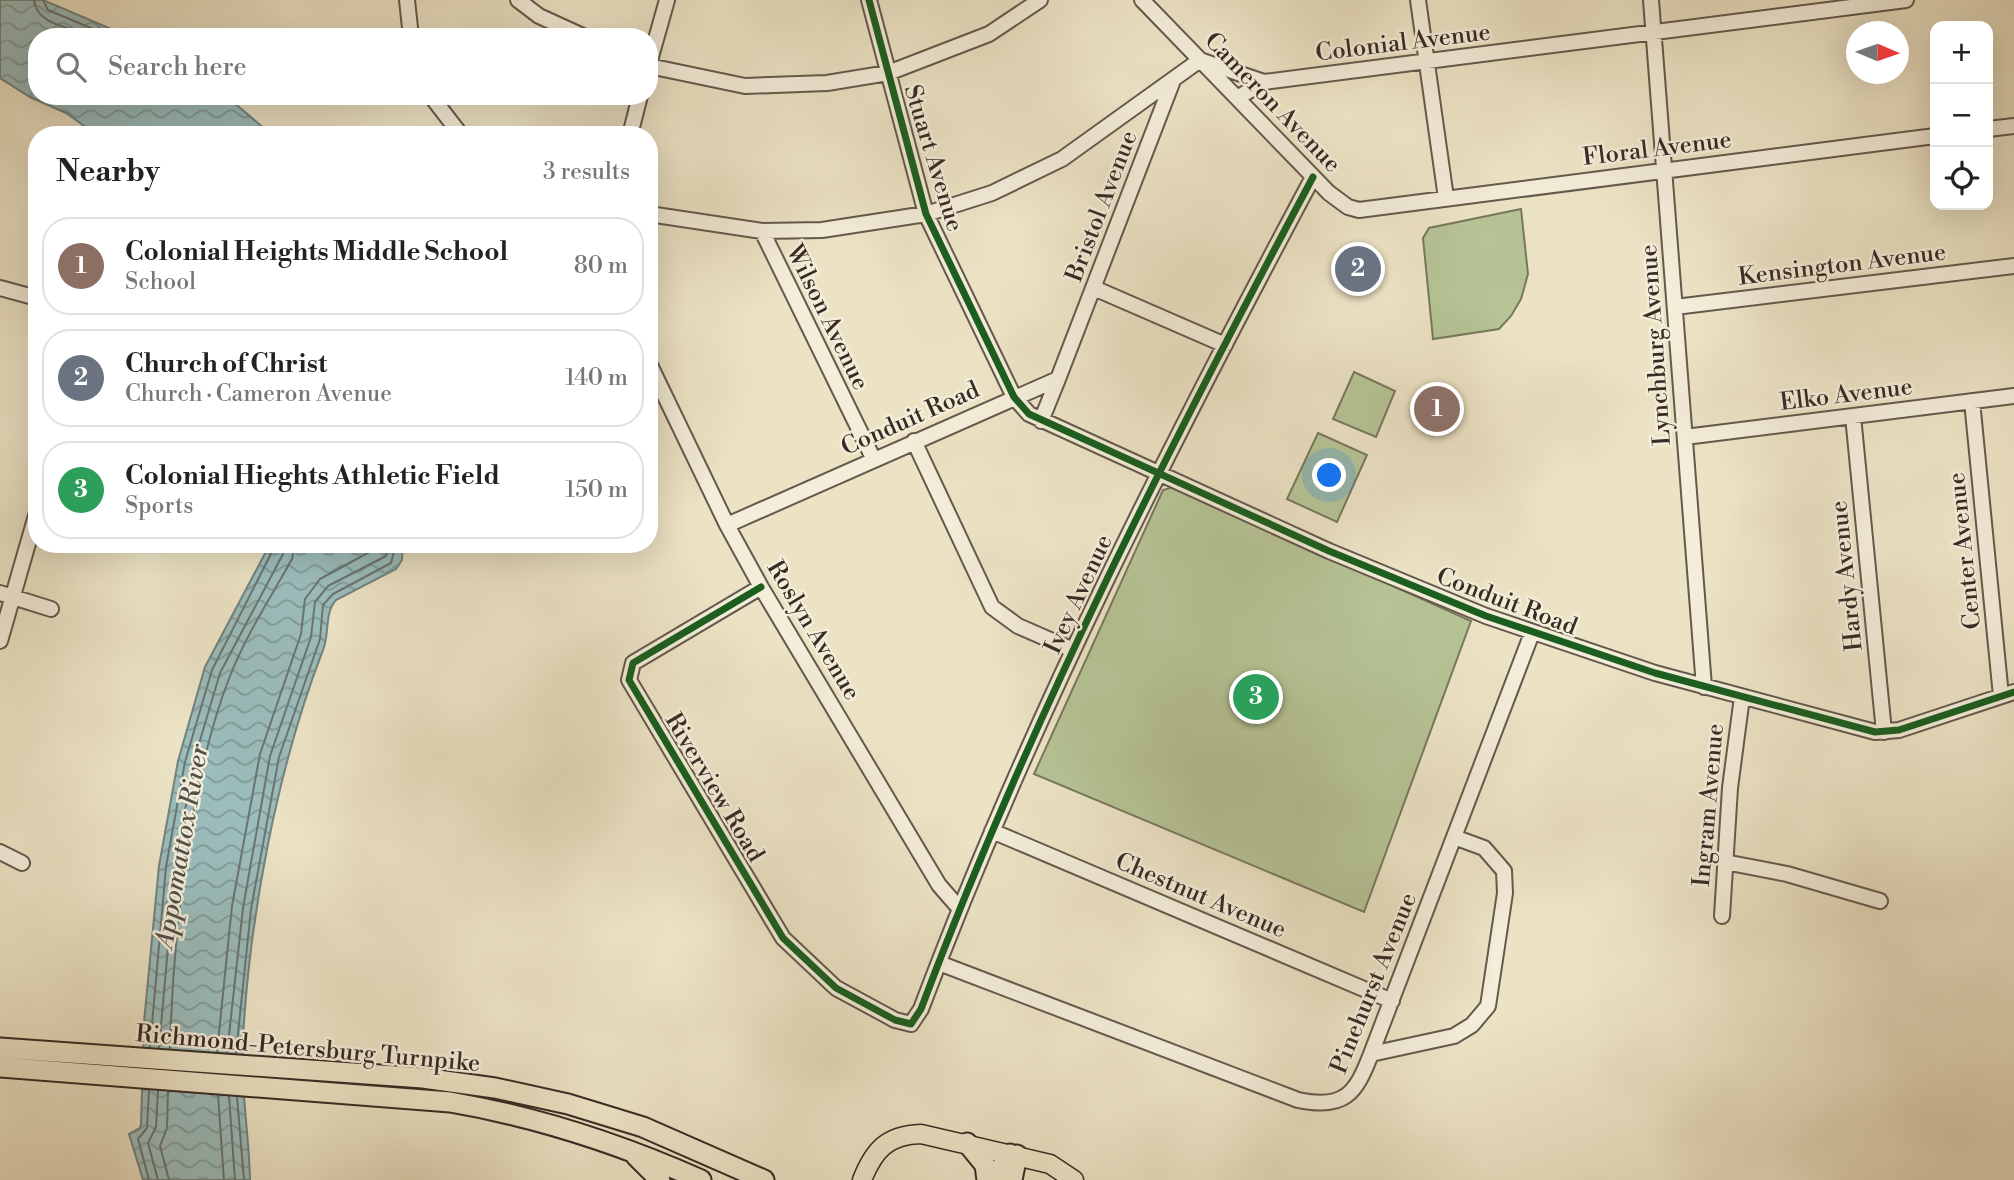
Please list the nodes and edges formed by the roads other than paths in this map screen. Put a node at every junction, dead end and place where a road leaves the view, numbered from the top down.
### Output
1 (407, 0) edge
2 (517, 0) edge
3 (667, 0) edge
4 (869, 0) edge
5 (1040, 0) edge
6 (1142, 0) edge
7 (1418, 0) edge
8 (1651, 0) edge
9 (1906, 0) edge
10 (410, 28) edge
11 (565, 28) edge
12 (1654, 31) junction
13 (658, 32) edge
14 (1200, 60) junction
15 (1426, 63) junction
16 (658, 67) edge
17 (888, 73) junction
18 (1173, 82) junction
19 (1264, 82) junction
20 (1237, 98) junction
21 (438, 105) edge
22 (638, 105) edge
23 (2014, 125) edge
24 (454, 126) edge
25 (632, 126) edge
26 (1993, 128) edge
27 (1930, 136) edge
28 (1665, 170) junction
29 (1313, 177) junction
30 (1446, 198) junction
31 (1384, 208) joint
32 (926, 214) junction
33 (658, 215) edge
34 (762, 232) junction
35 (2014, 266) edge
36 (0, 288) edge
37 (1094, 288) junction
38 (28, 296) edge
39 (1675, 307) junction
40 (1224, 345) junction
41 (1058, 379) junction
42 (658, 382) edge
43 (2014, 396) edge
44 (1014, 397) junction
45 (1972, 401) junction
46 (1853, 416) junction
47 (1041, 421) junction
48 (1685, 437) junction
49 (914, 441) junction
50 (874, 460) junction
51 (1158, 474) junction
52 (727, 526) junction
53 (28, 536) edge
54 (761, 587) junction
55 (6, 595) edge
56 (51, 609) dead end
57 (1532, 633) junction
58 (0, 641) edge
59 (1073, 650) junction
60 (1704, 687) junction
61 (2008, 694) edge
62 (1742, 697) junction
63 (1884, 732) junction
64 (992, 831) junction
65 (1454, 837) junction
66 (0, 852) edge
67 (1725, 862) junction
68 (22, 863) dead end
69 (1880, 901) dead end
70 (959, 908) junction
71 (1722, 916) dead end
72 (939, 963) junction
73 (1392, 1001) junction
74 (895, 1020) joint
75 (0, 1048) edge
76 (1371, 1054) junction
77 (0, 1067) edge
78 (967, 1143) junction
79 (630, 1150) junction
80 (1014, 1154) junction
81 (660, 1180) edge
82 (701, 1180) edge
83 (764, 1180) edge
84 (862, 1180) edge
85 (987, 1180) edge
86 (993, 1180) edge
87 (1012, 1180) edge
88 (1074, 1180) edge

1 - 10 street
2 - 11 street
3 - 13 street
4 - 17 street, Stuart Avenue
5 - 17 street
6 - 14 street, Cameron Avenue
7 - 15 street
8 - 12 street, Lynchburg Avenue
9 - 12 street, Colonial Avenue
12 - 15 street, Colonial Avenue
12 - 28 street, Lynchburg Avenue
14 - 18 street, Bristol Avenue
14 - 19 street, Colonial Avenue
14 - 20 street, Cameron Avenue
15 - 19 street, Colonial Avenue
15 - 30 street
16 - 17 street
17 - 32 street, Stuart Avenue
18 - 32 street
18 - 37 street, Bristol Avenue
19 - 20 street
20 - 29 street, Cameron Avenue
21 - 24 street
22 - 25 street
23 - 26 street
27 - 28 street, Floral Avenue
28 - 30 street, Floral Avenue
28 - 39 street, Lynchburg Avenue
29 - 31 street, Cameron Avenue
29 - 40 street, Ivey Avenue
30 - 31 street, Floral Avenue
32 - 34 street
32 - 44 street, Stuart Avenue
33 - 34 street
34 - 50 street, Wilson Avenue
35 - 39 street, Kensington Avenue
36 - 38 street
37 - 40 street
37 - 41 street, Bristol Avenue
39 - 48 street, Lynchburg Avenue
40 - 51 street, Ivey Avenue
41 - 44 street
41 - 47 street, Bristol Avenue
42 - 52 street, Roslyn Avenue
43 - 45 street, Elko Avenue
44 - 47 street, Conduit Road
44 - 49 street, Conduit Road
45 - 46 street, Elko Avenue
45 - 61 street, Center Avenue
46 - 48 street, Elko Avenue
46 - 63 street, Hardy Avenue
47 - 51 street, Conduit Road
48 - 60 street, Lynchburg Avenue
49 - 50 street, Conduit Road
49 - 59 street
50 - 52 street, Conduit Road
51 - 57 street, Conduit Road
51 - 59 street, Ivey Avenue
52 - 54 street, Roslyn Avenue
53 - 55 street
54 - 70 street, Roslyn Avenue
54 - 74 street, Riverview Road
55 - 56 street
55 - 58 street
57 - 60 street, Conduit Road
57 - 65 street, Pinehurst Avenue
59 - 64 street, Ivey Avenue
60 - 62 street, Conduit Road
61 - 63 street, Conduit Road
62 - 63 street, Conduit Road
62 - 67 street, Ingram Avenue
64 - 70 street, Ivey Avenue
64 - 73 street, Chestnut Avenue
65 - 73 street, Pinehurst Avenue
65 - 76 street
66 - 68 street
67 - 69 street
67 - 71 street, Ingram Avenue
70 - 72 street, Ivey Avenue
72 - 74 street, Ivey Avenue
72 - 76 street, Pinehurst Avenue
73 - 76 street, Pinehurst Avenue
75 - 83 highway, Richmond-Petersburg Turnpike
77 - 79 highway, Richmond-Petersburg Turnpike
78 - 80 main road
78 - 84 main road
78 - 85 highway
79 - 81 highway
79 - 82 highway, Richmond-Petersburg Turnpike
80 - 86 highway
80 - 87 highway
80 - 88 main road

